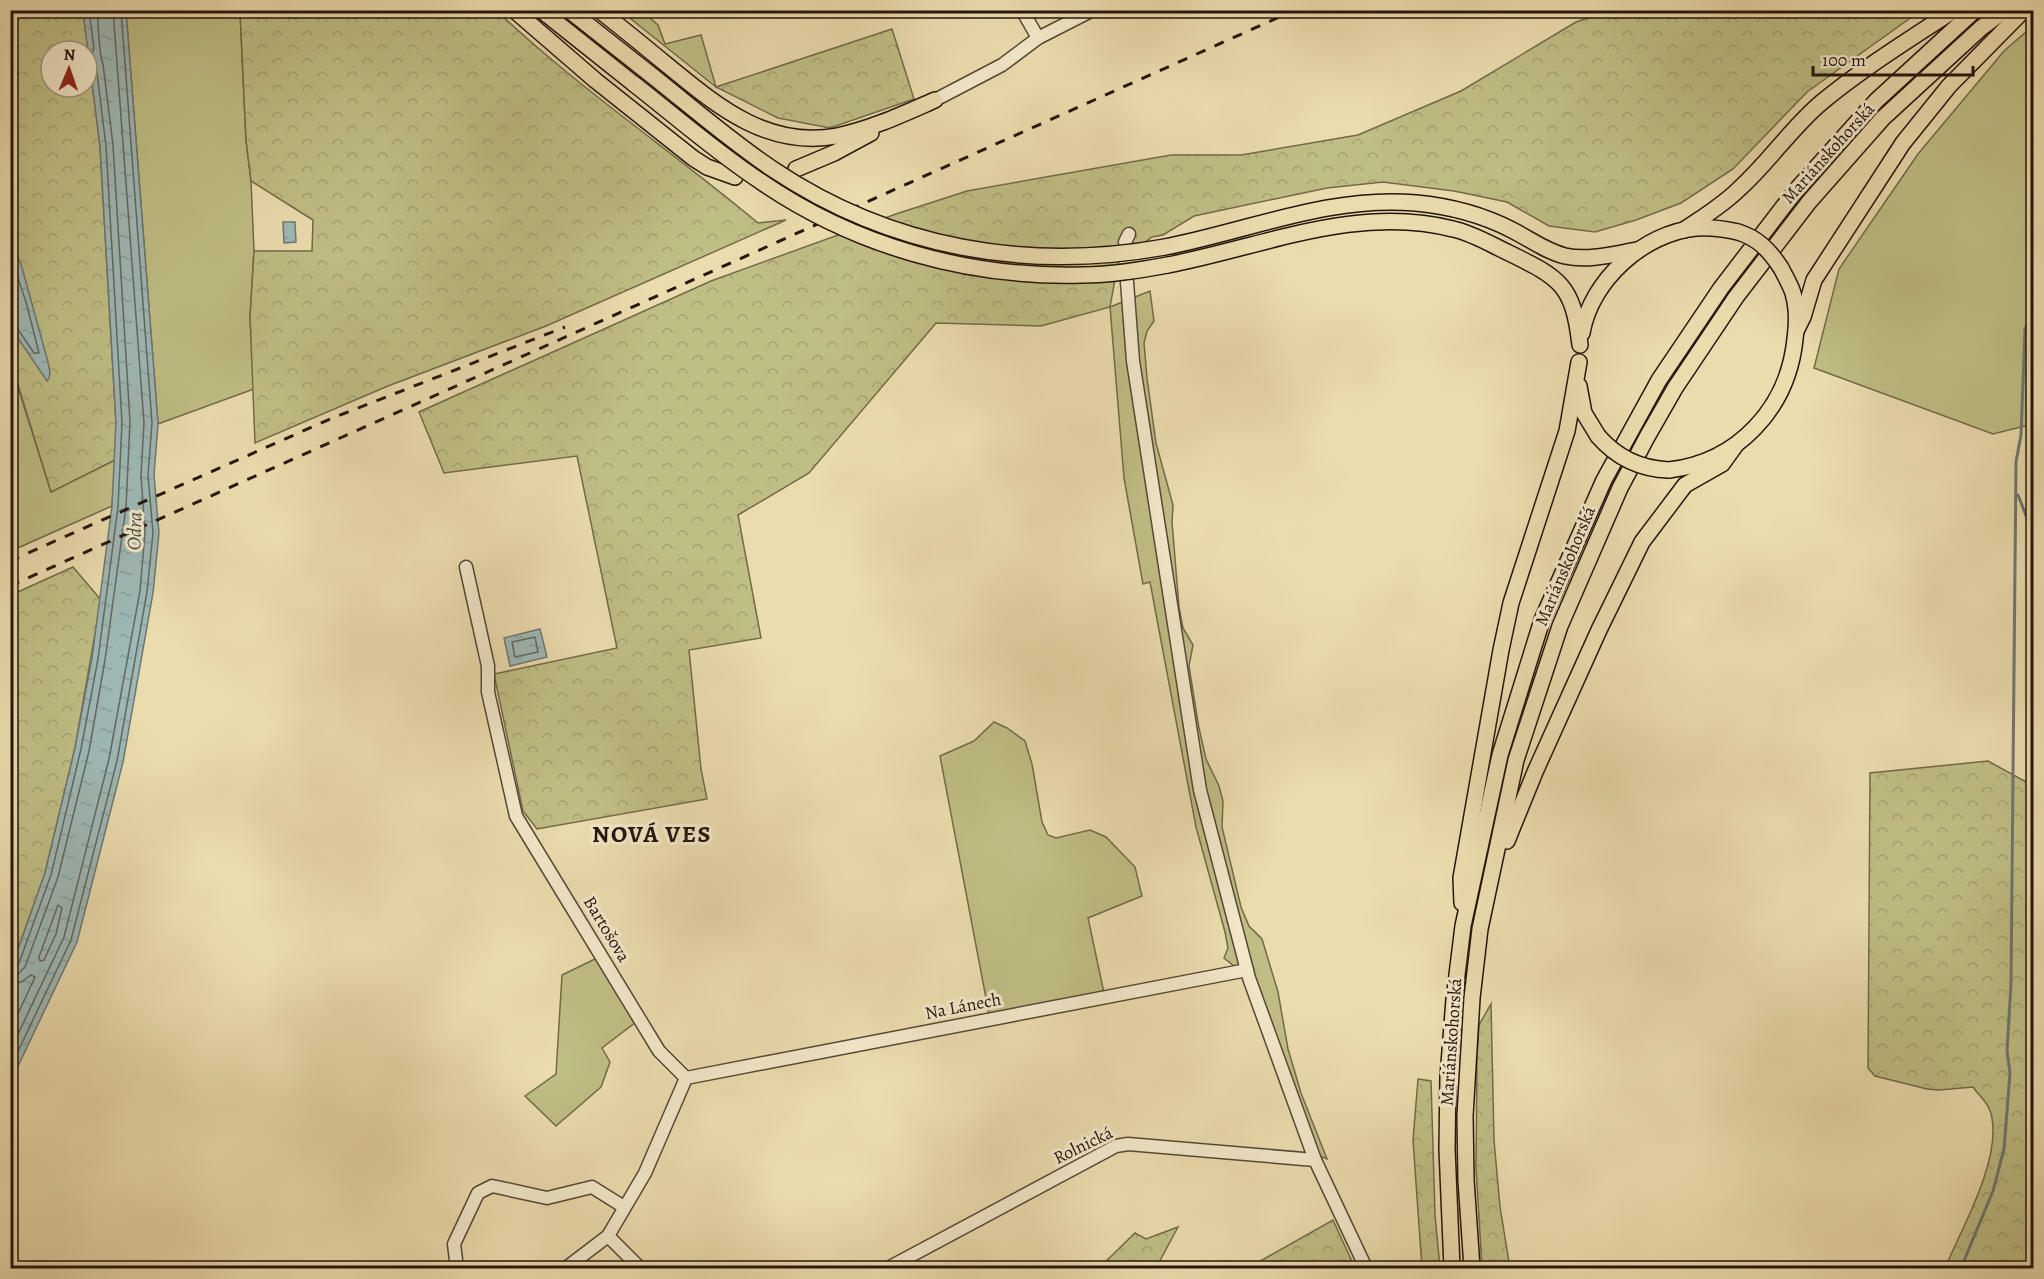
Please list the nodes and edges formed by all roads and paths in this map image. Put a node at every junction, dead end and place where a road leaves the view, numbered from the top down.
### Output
1 (514, 10) edge
2 (541, 10) edge
3 (569, 10) edge
4 (599, 10) edge
5 (1022, 10) edge
6 (1093, 10) edge
7 (1954, 10) edge
8 (1975, 10) edge
9 (2005, 10) edge
10 (2024, 10) edge
11 (1038, 38) junction
12 (935, 100) junction
13 (796, 169) dead end
14 (735, 177) dead end
15 (1684, 230) junction
16 (1638, 250) junction
17 (1127, 282) dead end
18 (1796, 331) junction
19 (1580, 345) junction
20 (1579, 362) junction
21 (1735, 446) junction
22 (466, 567) dead end
23 (1463, 926) junction
24 (1480, 929) junction
25 (1247, 970) junction
26 (686, 1078) junction
27 (1315, 1160) junction
28 (624, 1207) junction
29 (608, 1236) junction
30 (457, 1269) edge
31 (566, 1269) edge
32 (640, 1269) edge
33 (888, 1269) edge
34 (1366, 1269) edge
35 (1452, 1269) edge
36 (1472, 1269) edge

1 - 14 main road
2 - 19 main road, bridge
3 - 16 main road, bridge
4 - 12 main road
5 - 11 street
6 - 11 street
7 - 15 main road
8 - 23 main road, Mariánskohorská
9 - 24 main road, Mariánskohorská
10 - 18 main road
11 - 12 street
12 - 13 main road
15 - 16 main road
15 - 18 main road, bridge
16 - 19 main road
17 - 25 street
18 - 21 main road
19 - 20 main road
20 - 21 main road, bridge
20 - 23 main road
21 - 24 main road
22 - 26 street, Bartošova
23 - 35 main road, Mariánskohorská
24 - 36 main road, Mariánskohorská
25 - 26 street, Na Lánech
25 - 27 street
26 - 28 street
27 - 33 street, Rolnická
27 - 34 street
28 - 29 street
28 - 30 street
29 - 31 street
29 - 32 street

